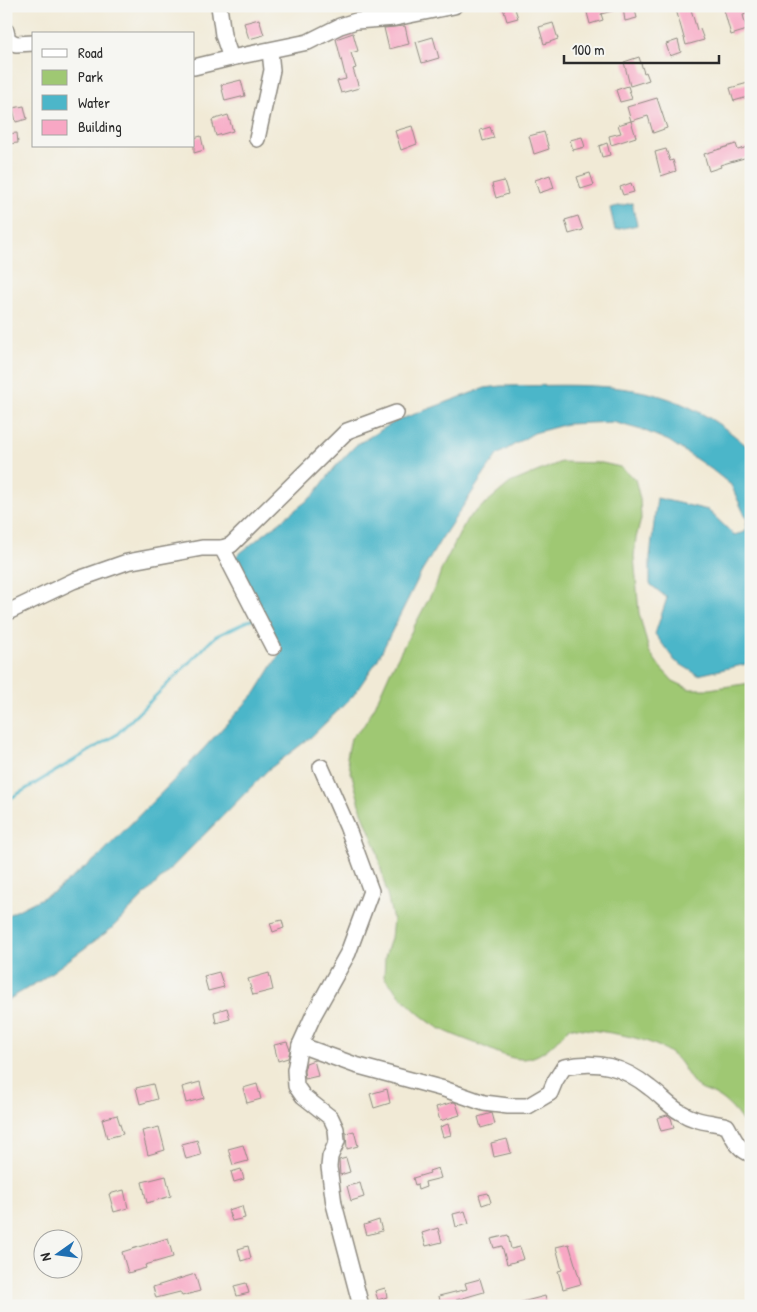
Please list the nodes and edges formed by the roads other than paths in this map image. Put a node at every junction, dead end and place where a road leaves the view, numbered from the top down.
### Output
1 (219, 6) edge
2 (454, 6) edge
3 (7, 37) edge
4 (32, 43) edge
5 (270, 51) junction
6 (231, 58) junction
7 (195, 67) edge
8 (258, 139) dead end
9 (396, 413) dead end
10 (222, 548) junction
11 (6, 613) edge
12 (273, 647) dead end
13 (321, 767) dead end
14 (300, 1045) junction
15 (751, 1154) edge
16 (361, 1306) edge

1 - 6 street
2 - 5 street
3 - 4 street
5 - 6 street
5 - 8 street
6 - 7 street
9 - 10 street
10 - 11 street
10 - 12 street
13 - 14 street
14 - 15 street
14 - 16 street

